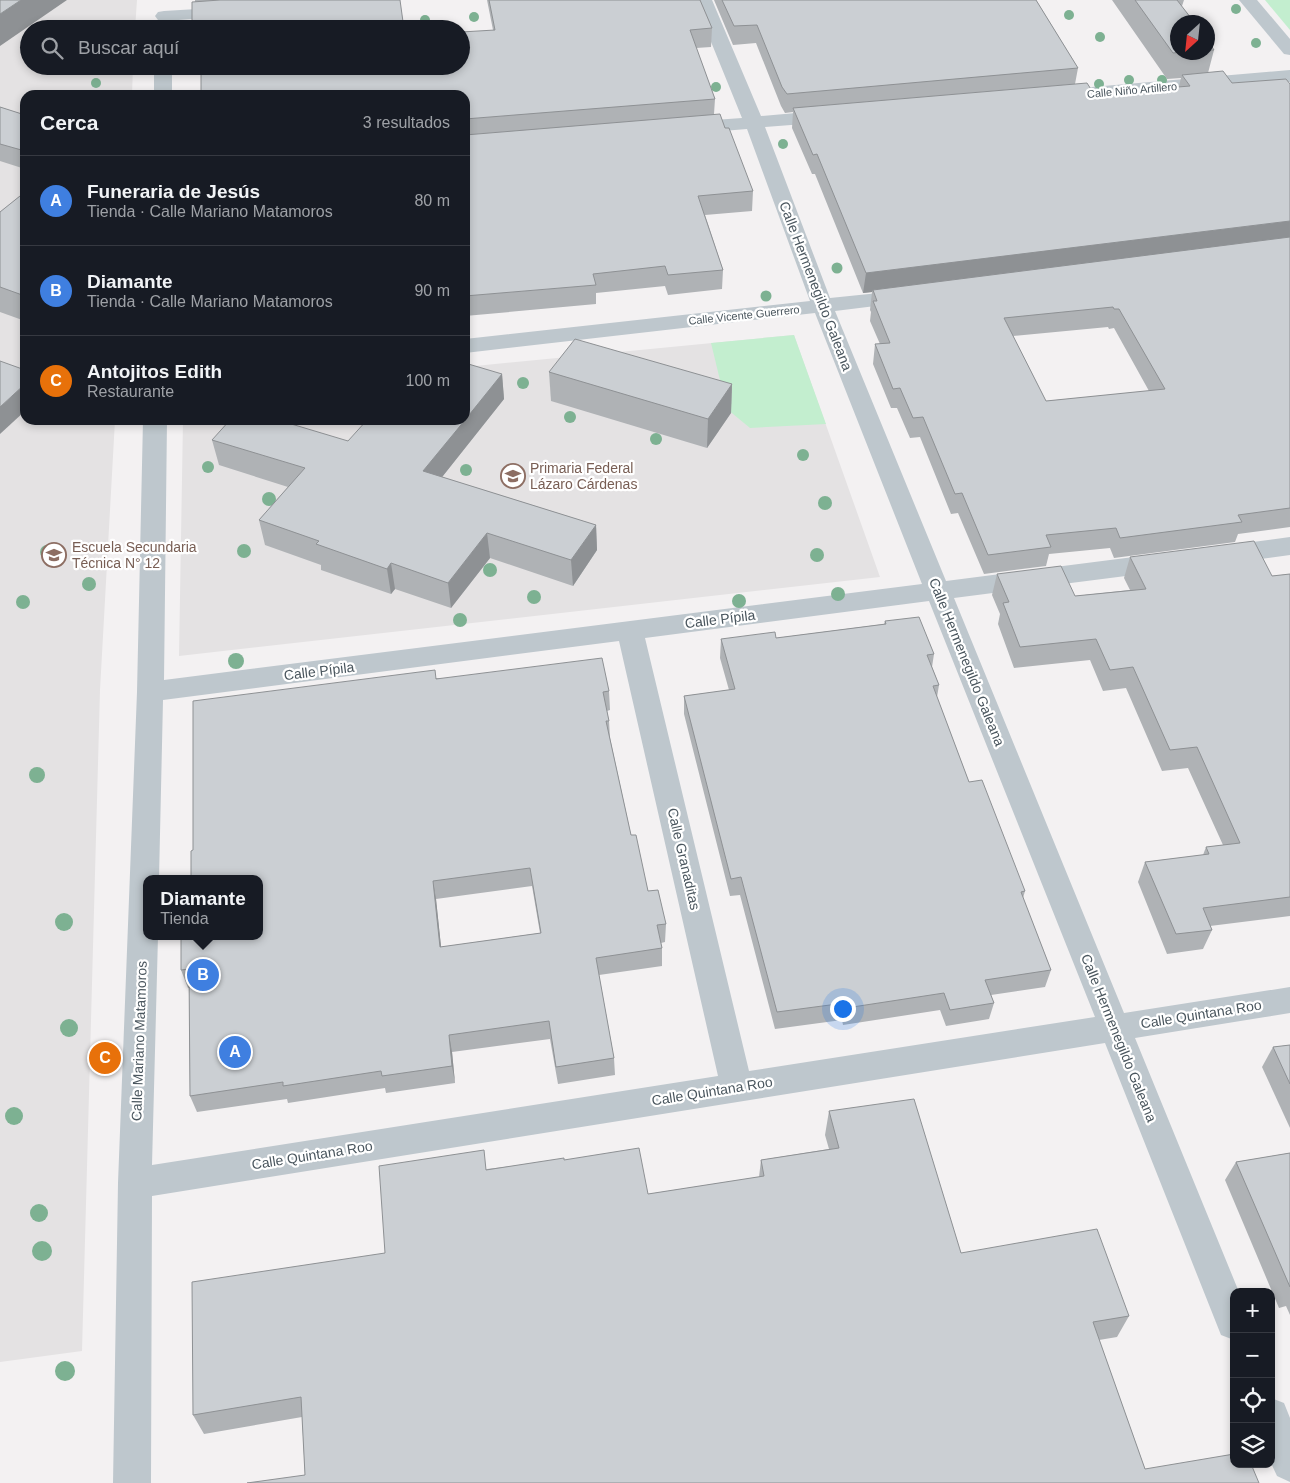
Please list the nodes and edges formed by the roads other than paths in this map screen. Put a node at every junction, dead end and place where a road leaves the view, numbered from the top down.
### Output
1 (703, 0) edge
2 (1248, 0) edge
3 (250, 10) edge
4 (164, 15) edge
5 (1290, 50) edge
6 (164, 75) edge
7 (1290, 76) edge
8 (163, 90) edge
9 (1042, 98) edge
10 (843, 115) edge
11 (754, 123) junction
12 (664, 130) edge
13 (930, 293) edge
14 (823, 307) junction
15 (470, 345) edge
16 (155, 425) edge
17 (1290, 546) edge
18 (938, 591) junction
19 (630, 631) junction
20 (150, 692) junction
21 (144, 875) edge
22 (143, 921) edge
23 (1290, 1000) edge
24 (1115, 1028) junction
25 (737, 1087) junction
26 (135, 1183) junction
27 (1230, 1313) edge
28 (1274, 1423) edge
29 (1290, 1463) edge
30 (132, 1483) edge

1 - 11 street, Calle Hermenegildo Galeana
2 - 5 street
3 - 4 street
6 - 8 street
7 - 9 street, Calle Niño Artillero
10 - 11 street
11 - 12 street
11 - 14 street, Calle Hermenegildo Galeana
13 - 14 street, Calle Vicente Guerrero
14 - 15 street, Calle Vicente Guerrero
14 - 18 street, Calle Hermenegildo Galeana
16 - 20 street, Calle Mariano Matamoros
17 - 18 street, Calle Pípila
18 - 19 street, Calle Pípila
18 - 24 street, Calle Hermenegildo Galeana
19 - 20 street, Calle Pípila
19 - 25 street, Calle Granaditas
20 - 21 street, Calle Mariano Matamoros
22 - 26 street, Calle Mariano Matamoros
23 - 24 street, Calle Quintana Roo
24 - 25 street, Calle Quintana Roo
24 - 27 street, Calle Hermenegildo Galeana
25 - 26 street, Calle Quintana Roo
26 - 30 street, Calle Mariano Matamoros
28 - 29 street

